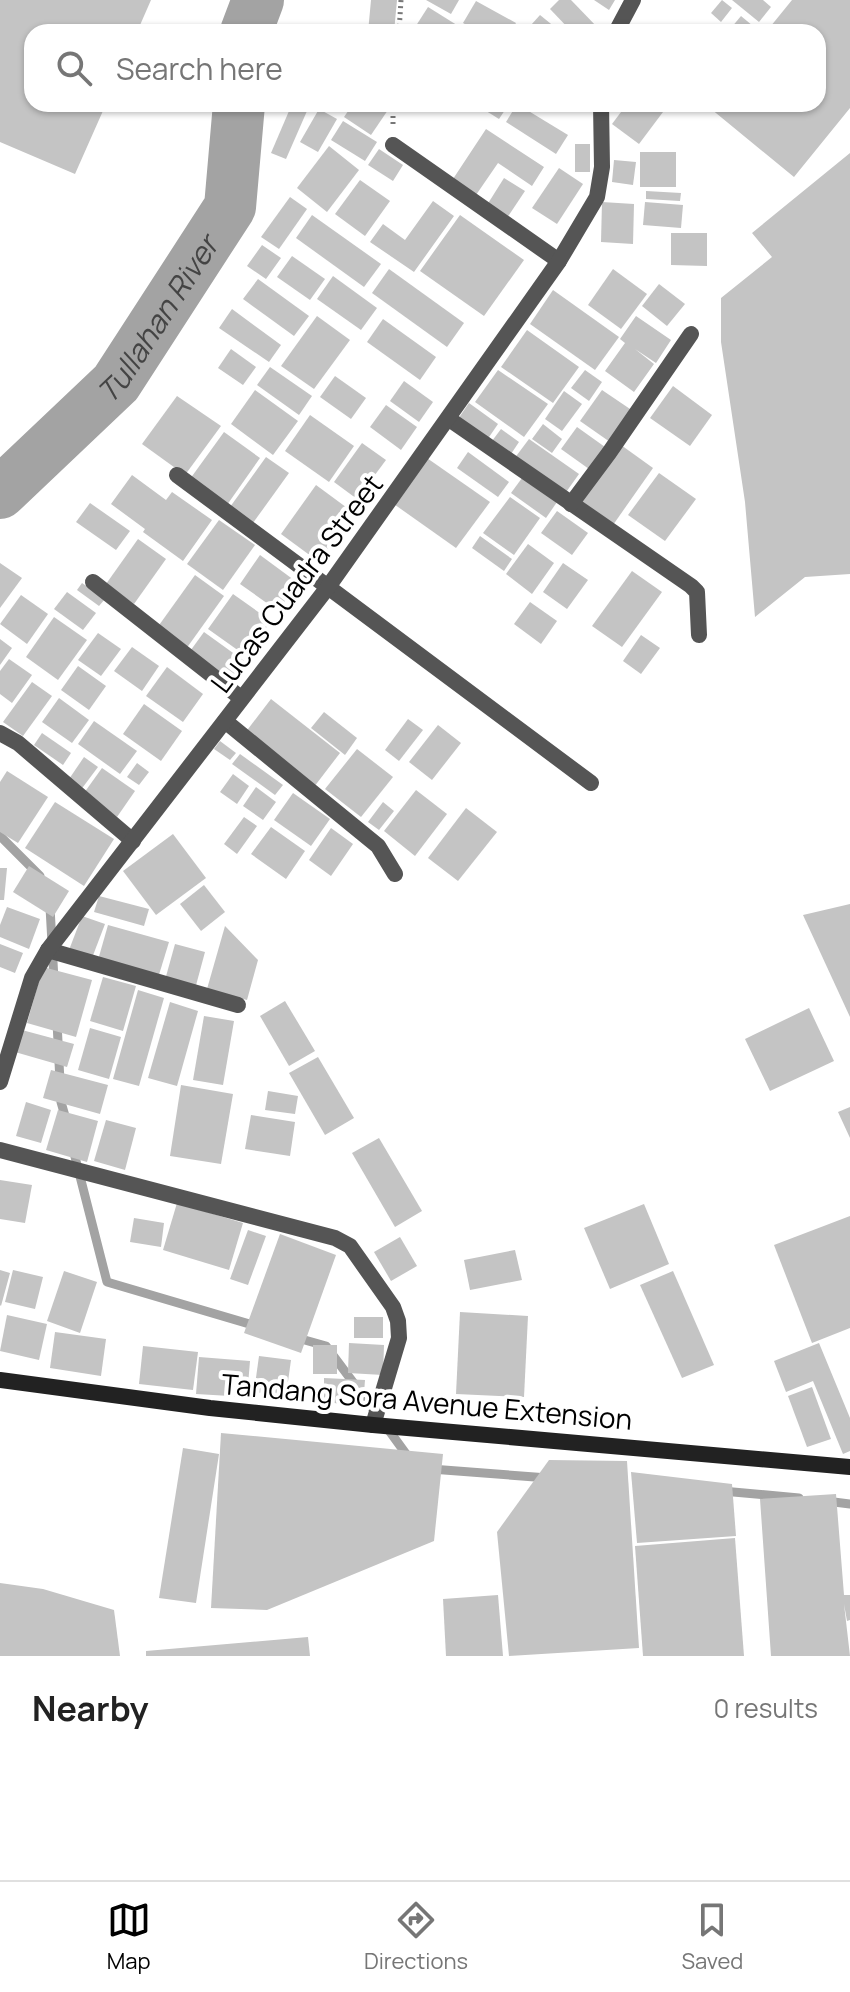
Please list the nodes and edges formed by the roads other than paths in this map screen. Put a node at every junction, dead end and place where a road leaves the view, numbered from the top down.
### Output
1 (633, 0) edge
2 (620, 24) edge
3 (601, 112) edge
4 (393, 145) dead end
5 (559, 261) junction
6 (691, 334) dead end
7 (449, 419) junction
8 (177, 475) dead end
9 (571, 504) junction
10 (93, 582) dead end
11 (328, 587) junction
12 (699, 635) dead end
13 (241, 698) junction
14 (225, 721) junction
15 (0, 733) edge
16 (591, 783) dead end
17 (133, 841) junction
18 (395, 874) dead end
19 (48, 950) junction
20 (238, 1005) dead end
21 (0, 1082) edge
22 (0, 1150) edge
23 (0, 1380) edge
24 (373, 1425) junction
25 (850, 1467) edge

1 - 2 street
3 - 5 street, Lucas Cuadra Street
4 - 5 street
5 - 7 street, Lucas Cuadra Street
6 - 9 street
7 - 9 street
7 - 11 street, Lucas Cuadra Street
8 - 11 street
9 - 12 street
10 - 13 street
11 - 13 street, Lucas Cuadra Street
11 - 16 street
13 - 14 street, Lucas Cuadra Street
14 - 17 street, Lucas Cuadra Street
14 - 18 street
15 - 17 street
17 - 19 street, Lucas Cuadra Street
19 - 20 street
19 - 21 street, Lucas Cuadra Street
22 - 24 street
23 - 24 main road, Tandang Sora Avenue Extension
24 - 25 main road, Tandang Sora Avenue Extension

